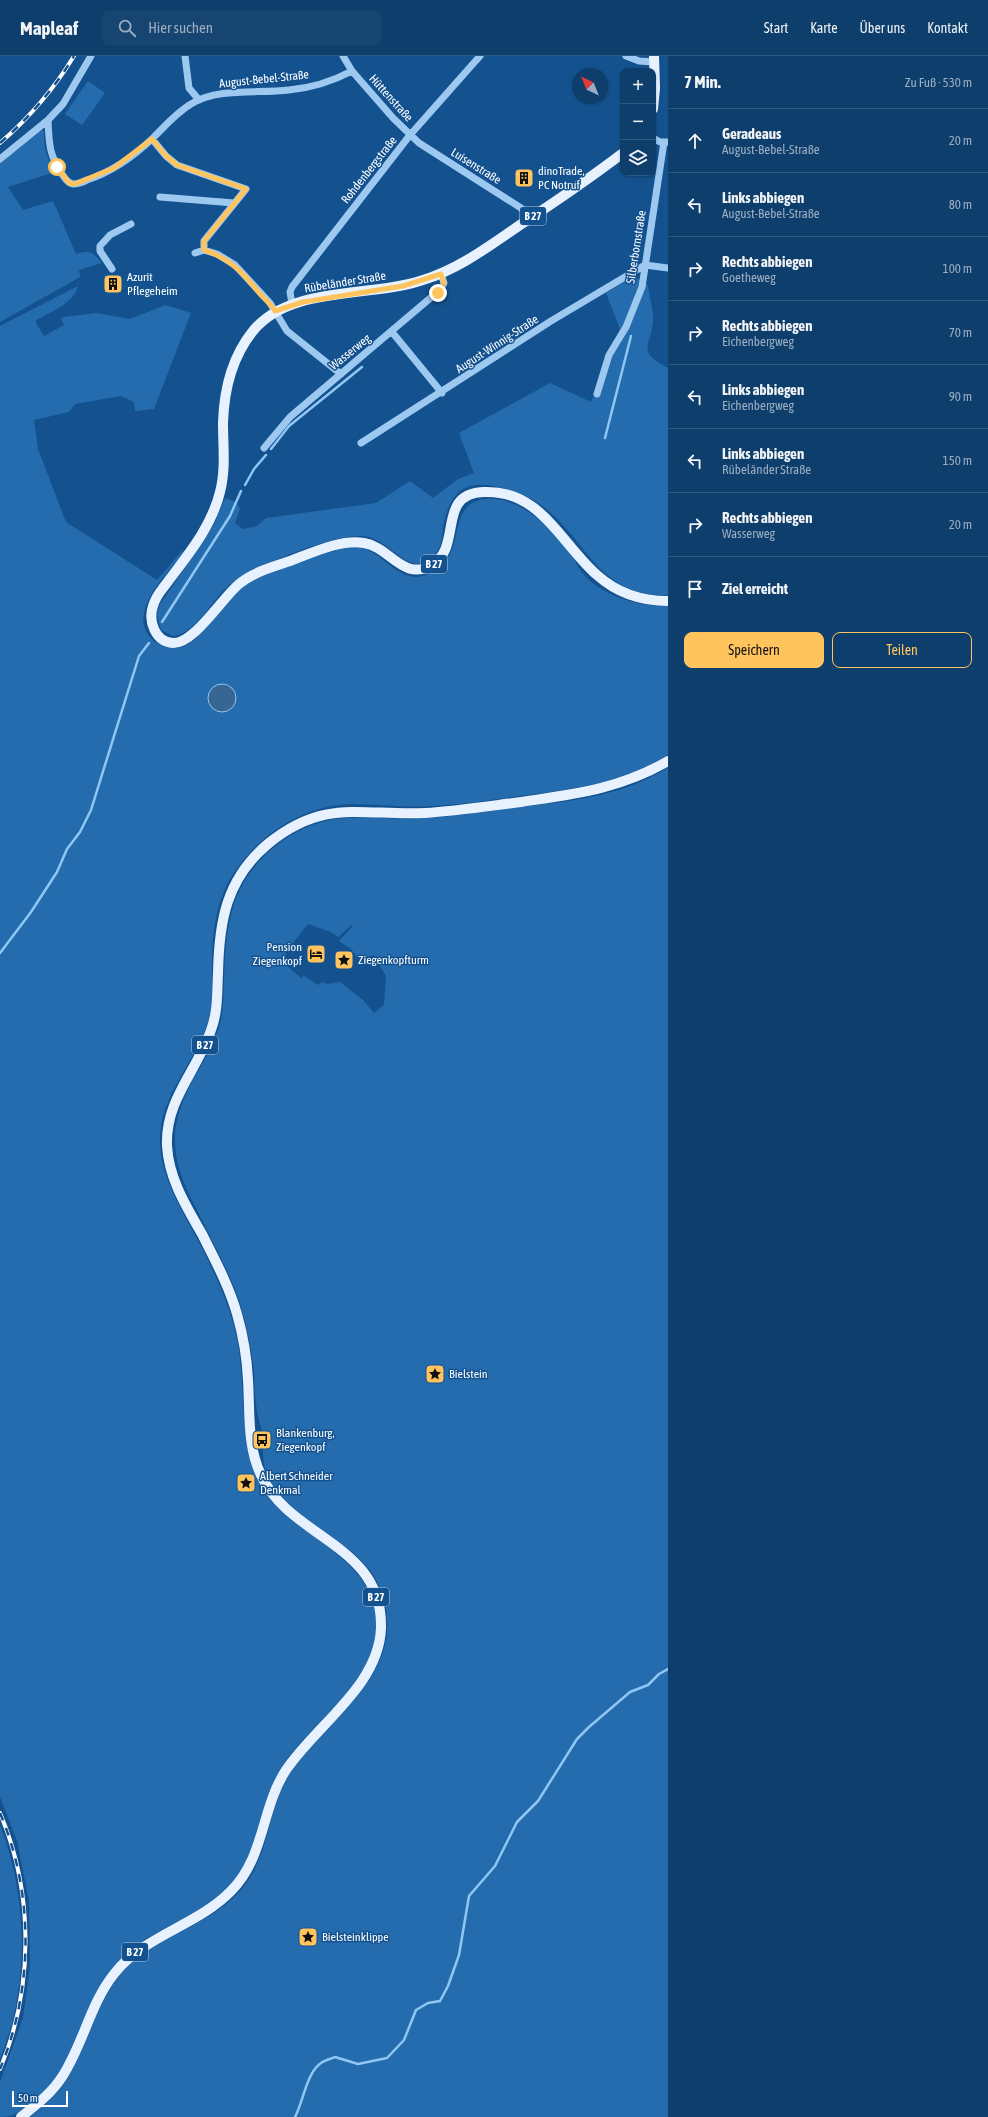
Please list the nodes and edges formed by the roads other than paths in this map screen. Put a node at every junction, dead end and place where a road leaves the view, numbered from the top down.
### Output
1 (91, 56) edge
2 (185, 56) edge
3 (343, 56) edge
4 (480, 56) edge
5 (626, 56) edge
6 (654, 59) edge
7 (352, 70) junction
8 (199, 100) junction
9 (653, 104) edge
10 (48, 120) junction
11 (410, 135) junction
12 (152, 139) junction
13 (656, 139) edge
14 (666, 142) edge
15 (620, 155) edge
16 (0, 159) edge
17 (160, 197) dead end
18 (234, 204) junction
19 (530, 218) junction
20 (131, 224) dead end
21 (204, 250) junction
22 (195, 253) dead end
23 (646, 265) junction
24 (668, 268) edge
25 (112, 269) dead end
26 (441, 274) junction
27 (292, 304) junction
28 (275, 311) junction
29 (392, 332) junction
30 (341, 374) junction
31 (442, 393) junction
32 (597, 394) dead end
33 (361, 444) dead end
34 (264, 448) dead end
35 (668, 601) edge
36 (668, 761) edge
37 (21, 2117) edge

1 - 10 street
2 - 8 street
3 - 7 street, Hüttenstraße
4 - 11 street, Rohdenbergstraße
5 - 6 street
6 - 9 main road
7 - 8 street, August-Bebel-Straße
7 - 11 street, Hüttenstraße
8 - 12 street, August-Bebel-Straße
10 - 12 street, August-Bebel-Straße
10 - 16 street
11 - 19 street, Luisenstraße
11 - 27 street, Rohdenbergstraße
12 - 18 street
13 - 14 street
14 - 23 street, Silberbornstraße
15 - 19 main road, Rübeländer Straße / B 27
17 - 18 street
18 - 21 street
19 - 26 main road, Rübeländer Straße / B 27
20 - 25 street
21 - 22 street
21 - 28 street
23 - 24 street
23 - 31 street, August-Winnig-Straße
23 - 32 street, Silberbornstraße
26 - 27 main road, Rübeländer Straße / B 27
26 - 29 street, Wasserweg
27 - 28 main road, Rübeländer Straße / B 27
28 - 30 street
28 - 35 main road, Rübeländer Straße / B 27
29 - 30 street, Wasserweg
29 - 31 street
30 - 34 street, Wasserweg
31 - 33 street, August-Winnig-Straße
36 - 37 main road, B 27

